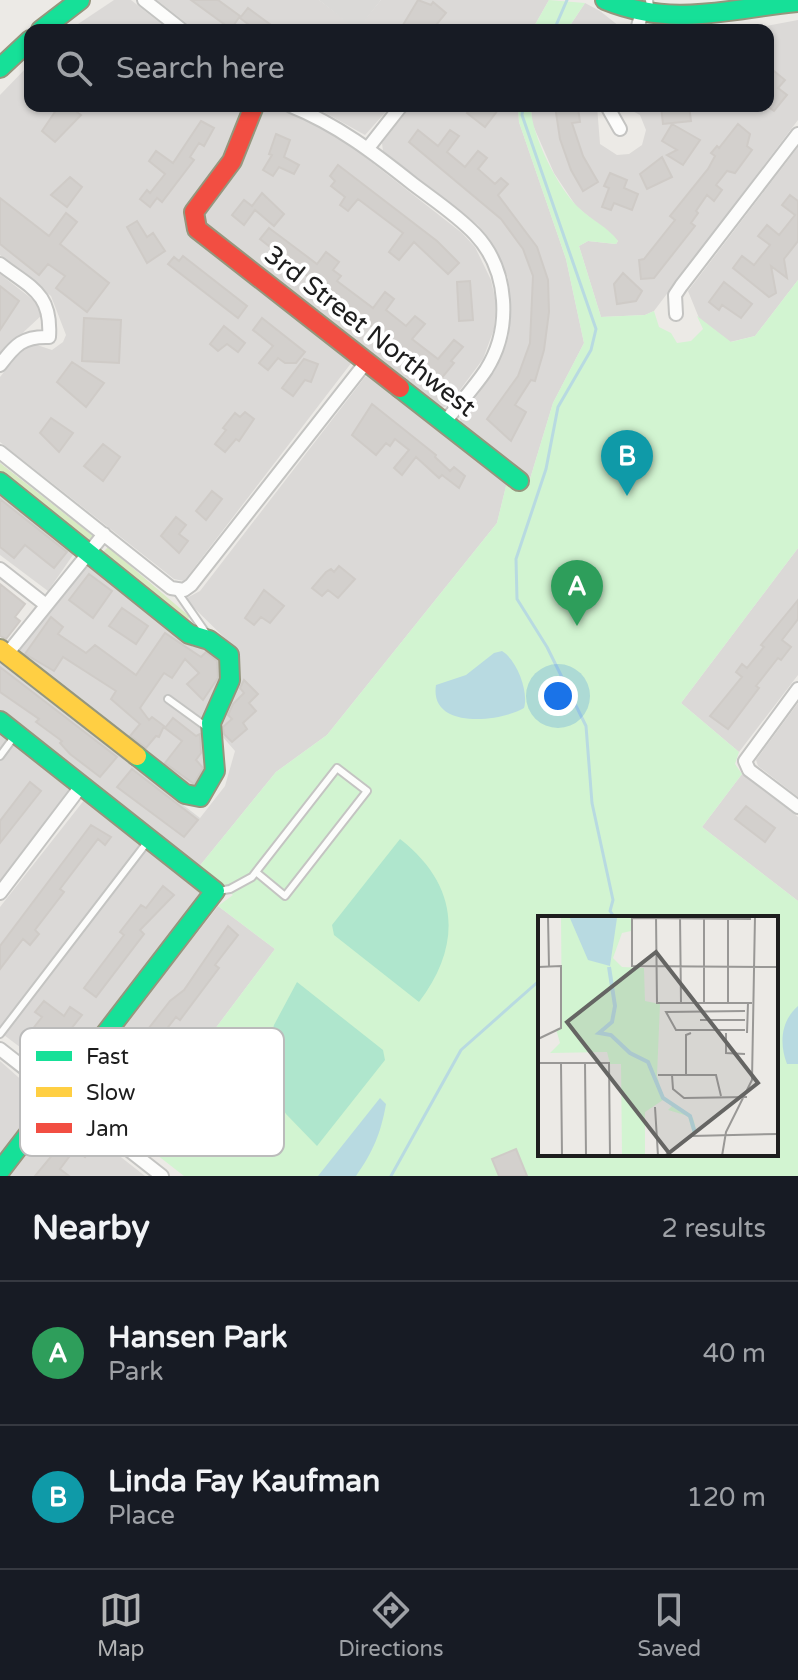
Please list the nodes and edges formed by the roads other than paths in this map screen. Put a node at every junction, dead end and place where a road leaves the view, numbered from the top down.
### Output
1 (80, 0) edge
2 (144, 0) edge
3 (605, 0) edge
4 (798, 2) edge
5 (645, 15) edge
6 (49, 24) edge
7 (174, 24) edge
8 (24, 46) edge
9 (0, 68) edge
10 (252, 112) edge
11 (304, 112) edge
12 (396, 112) edge
13 (610, 112) edge
14 (620, 129) dead end
15 (798, 134) edge
16 (368, 148) junction
17 (0, 264) edge
18 (676, 314) dead end
19 (367, 361) junction
20 (0, 365) edge
21 (445, 422) junction
22 (0, 452) edge
23 (519, 481) dead end
24 (0, 482) edge
25 (104, 534) junction
26 (89, 553) junction
27 (0, 569) edge
28 (177, 590) junction
29 (46, 605) junction
30 (209, 640) junction
31 (4, 652) edge
32 (798, 689) edge
33 (168, 699) dead end
34 (0, 721) edge
35 (211, 731) junction
36 (16, 734) junction
37 (0, 756) edge
38 (82, 785) junction
39 (798, 807) edge
40 (150, 838) junction
41 (256, 872) junction
42 (215, 891) junction
43 (0, 893) edge
44 (110, 1028) edge
45 (0, 1034) edge
46 (0, 1049) edge
47 (20, 1065) edge
48 (20, 1145) edge
49 (136, 1156) edge
50 (0, 1171) edge
51 (162, 1176) edge

1 - 6 street
2 - 7 street
3 - 5 street
4 - 5 street
8 - 9 street
10 - 19 street, 3rd Street Northwest
11 - 16 street
12 - 16 street
13 - 14 street
15 - 18 street
16 - 21 street
17 - 20 street
19 - 21 street, 3rd Street Northwest
19 - 28 street
21 - 23 street, 3rd Street Northwest
22 - 25 street
24 - 26 street
25 - 26 street
25 - 28 street
26 - 29 street
26 - 30 street
27 - 29 street
28 - 30 lane
29 - 31 street
30 - 35 street
31 - 35 street
32 - 39 street
33 - 35 lane
34 - 36 street
36 - 37 lane
36 - 38 street
38 - 40 street
38 - 43 street
40 - 42 street
40 - 45 lane
41 - 41 lane
41 - 42 lane
42 - 44 street
46 - 47 street
48 - 50 street
49 - 51 street

